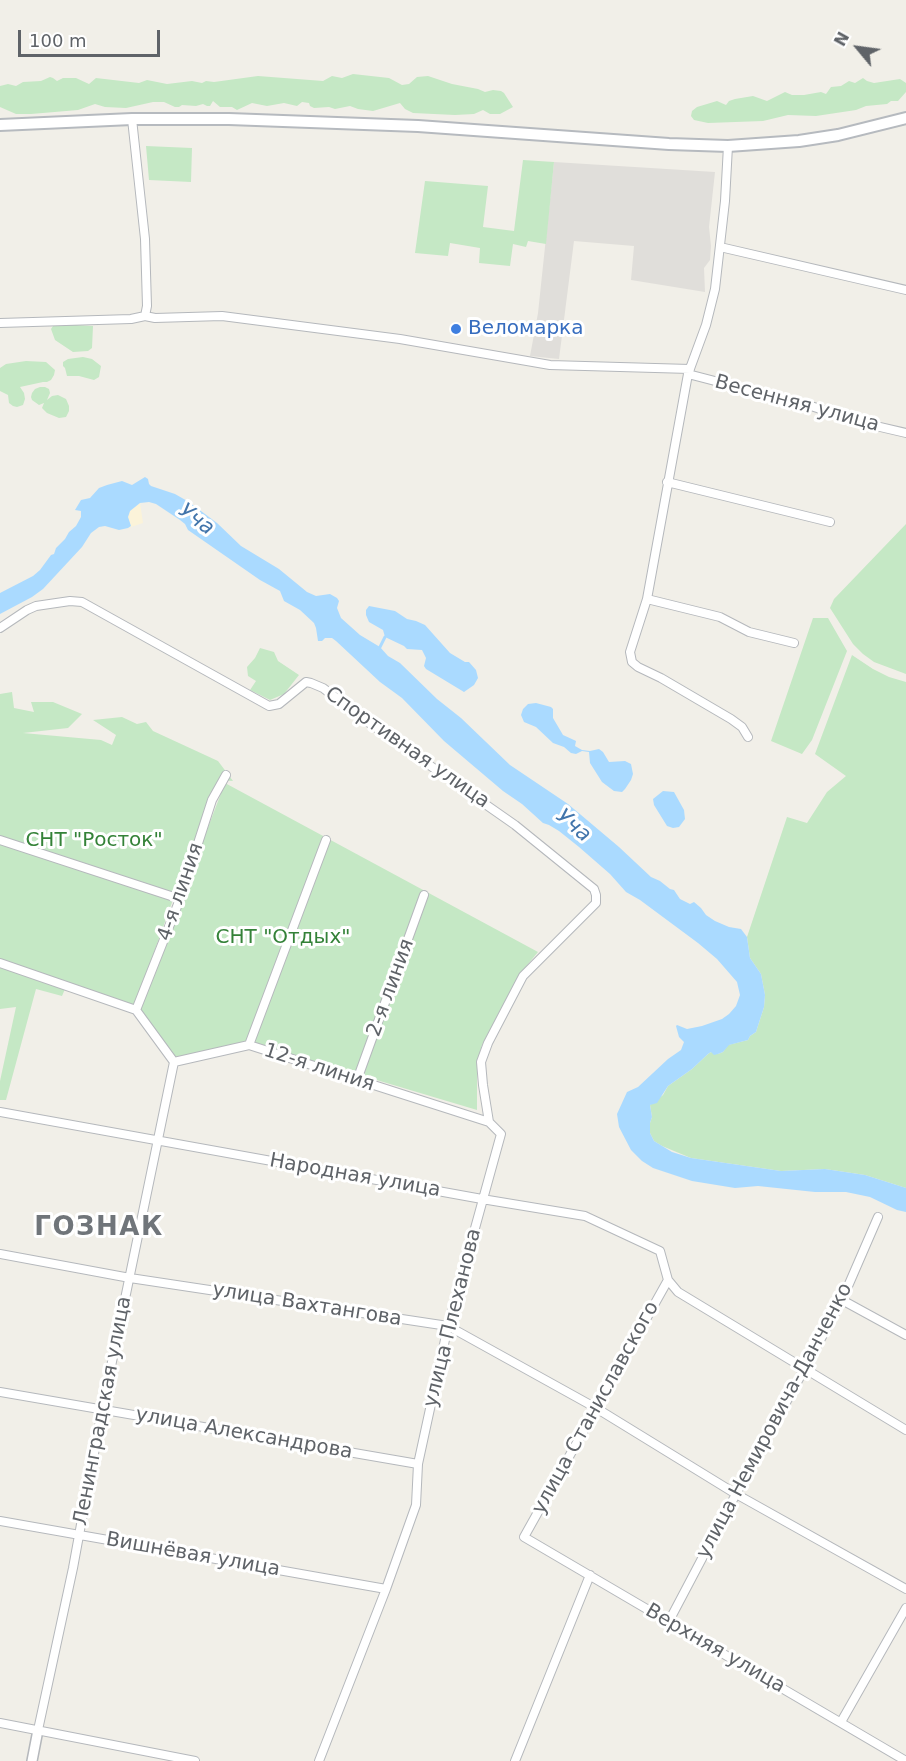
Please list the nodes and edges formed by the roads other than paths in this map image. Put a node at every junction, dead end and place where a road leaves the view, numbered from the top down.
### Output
1 (906, 118) edge
2 (132, 119) junction
3 (0, 125) edge
4 (728, 146) junction
5 (720, 247) junction
6 (906, 290) edge
7 (145, 316) junction
8 (0, 323) edge
9 (689, 372) junction
10 (906, 433) edge
11 (667, 482) junction
12 (830, 522) dead end
13 (647, 599) junction
14 (0, 628) edge
15 (794, 643) dead end
16 (748, 737) dead end
17 (226, 775) dead end
18 (0, 840) edge
19 (326, 840) dead end
20 (424, 895) dead end
21 (180, 899) junction
22 (596, 903) joint
23 (0, 963) edge
24 (136, 1010) junction
25 (249, 1045) junction
26 (174, 1062) junction
27 (357, 1080) junction
28 (0, 1112) edge
29 (489, 1122) junction
30 (158, 1140) junction
31 (482, 1199) junction
32 (878, 1217) dead end
33 (0, 1254) edge
34 (130, 1278) junction
35 (668, 1280) junction
36 (843, 1300) junction
37 (448, 1326) junction
38 (906, 1335) edge
39 (806, 1369) junction
40 (0, 1392) edge
41 (596, 1408) junction
42 (102, 1410) junction
43 (906, 1431) edge
44 (418, 1464) junction
45 (736, 1494) junction
46 (0, 1521) edge
47 (78, 1535) junction
48 (524, 1537) joint
49 (590, 1575) junction
50 (386, 1589) junction
51 (906, 1589) edge
52 (906, 1608) edge
53 (668, 1623) junction
54 (841, 1722) junction
55 (0, 1724) edge
56 (38, 1730) junction
57 (32, 1761) edge
58 (195, 1761) edge
59 (319, 1761) edge
60 (515, 1761) edge
61 (906, 1761) edge

1 - 4 main road
2 - 3 main road
2 - 4 main road
2 - 7 street
4 - 5 street
5 - 6 street
5 - 9 street
7 - 8 street, Весенняя улица
7 - 9 street, Весенняя улица
9 - 10 street, Весенняя улица
9 - 11 street
11 - 12 street
11 - 13 street
13 - 15 street
13 - 16 street
14 - 22 street, Спортивная улица
17 - 21 street, 4-я линия
18 - 21 street
19 - 25 street
20 - 27 street, 2-я линия
21 - 24 street, 4-я линия
22 - 29 street, улица Плеханова
23 - 24 street
24 - 26 street
25 - 26 street, 12-я линия
25 - 27 street, 12-я линия
26 - 30 street, Ленинградская улица
27 - 29 street, 12-я линия
28 - 30 street, Народная улица
29 - 31 street, улица Плеханова
30 - 31 street, Народная улица
30 - 34 street, Ленинградская улица
31 - 35 street, Народная улица
31 - 37 street, улица Плеханова
32 - 36 street, улица Немировича-Данченко
33 - 34 street, улица Вахтангова
34 - 37 street, улица Вахтангова
34 - 42 street, Ленинградская улица
35 - 39 street, Народная улица
35 - 41 street, улица Станиславского
36 - 38 street
36 - 39 street, улица Немировича-Данченко
37 - 41 street, улица Вахтангова
37 - 44 street, улица Плеханова
39 - 43 street
39 - 45 street, улица Немировича-Данченко
40 - 42 street, улица Александрова
41 - 45 street, улица Вахтангова
41 - 48 street, улица Станиславского
42 - 44 street, улица Александрова
42 - 47 street, Ленинградская улица
44 - 50 street, улица Плеханова
45 - 51 street, улица Вахтангова
45 - 53 street, улица Немировича-Данченко
46 - 47 street, Вишнёвая улица
47 - 50 street, Вишнёвая улица
47 - 56 street, Ленинградская улица
48 - 49 street, Верхняя улица
49 - 53 street, Верхняя улица
49 - 60 street
50 - 59 street, улица Плеханова
52 - 54 street
53 - 54 street, Верхняя улица
54 - 61 street, Верхняя улица
55 - 56 street
56 - 57 street, Ленинградская улица
56 - 58 street

